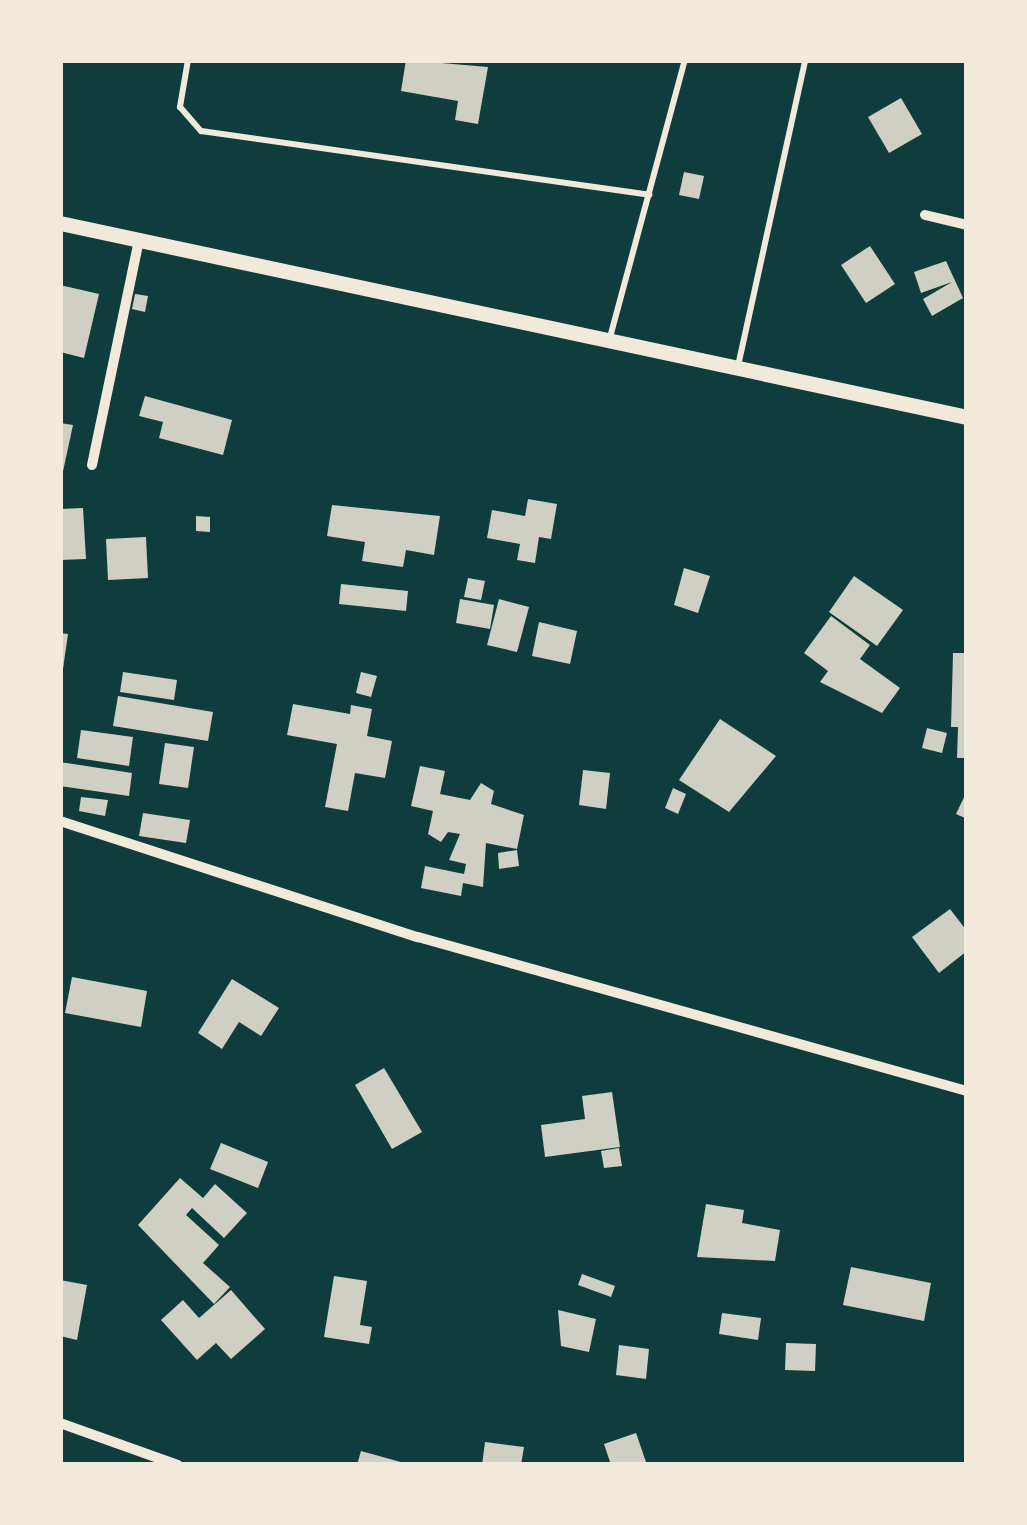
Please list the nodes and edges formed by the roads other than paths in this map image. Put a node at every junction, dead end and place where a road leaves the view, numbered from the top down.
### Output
1 (188, 60) edge
2 (685, 60) edge
3 (805, 60) edge
4 (649, 195) junction
5 (925, 215) dead end
6 (60, 223) edge
7 (967, 225) edge
8 (139, 240) junction
9 (608, 344) junction
10 (738, 370) junction
11 (967, 418) edge
12 (92, 465) dead end
13 (60, 821) edge
14 (967, 1091) edge
15 (60, 1423) edge
16 (178, 1465) edge

1 - 4 lane
2 - 4 lane
3 - 10 lane
4 - 9 lane
5 - 7 street
6 - 8 main road
8 - 9 main road
8 - 12 street
9 - 10 main road
10 - 11 main road
13 - 14 street
15 - 16 street

